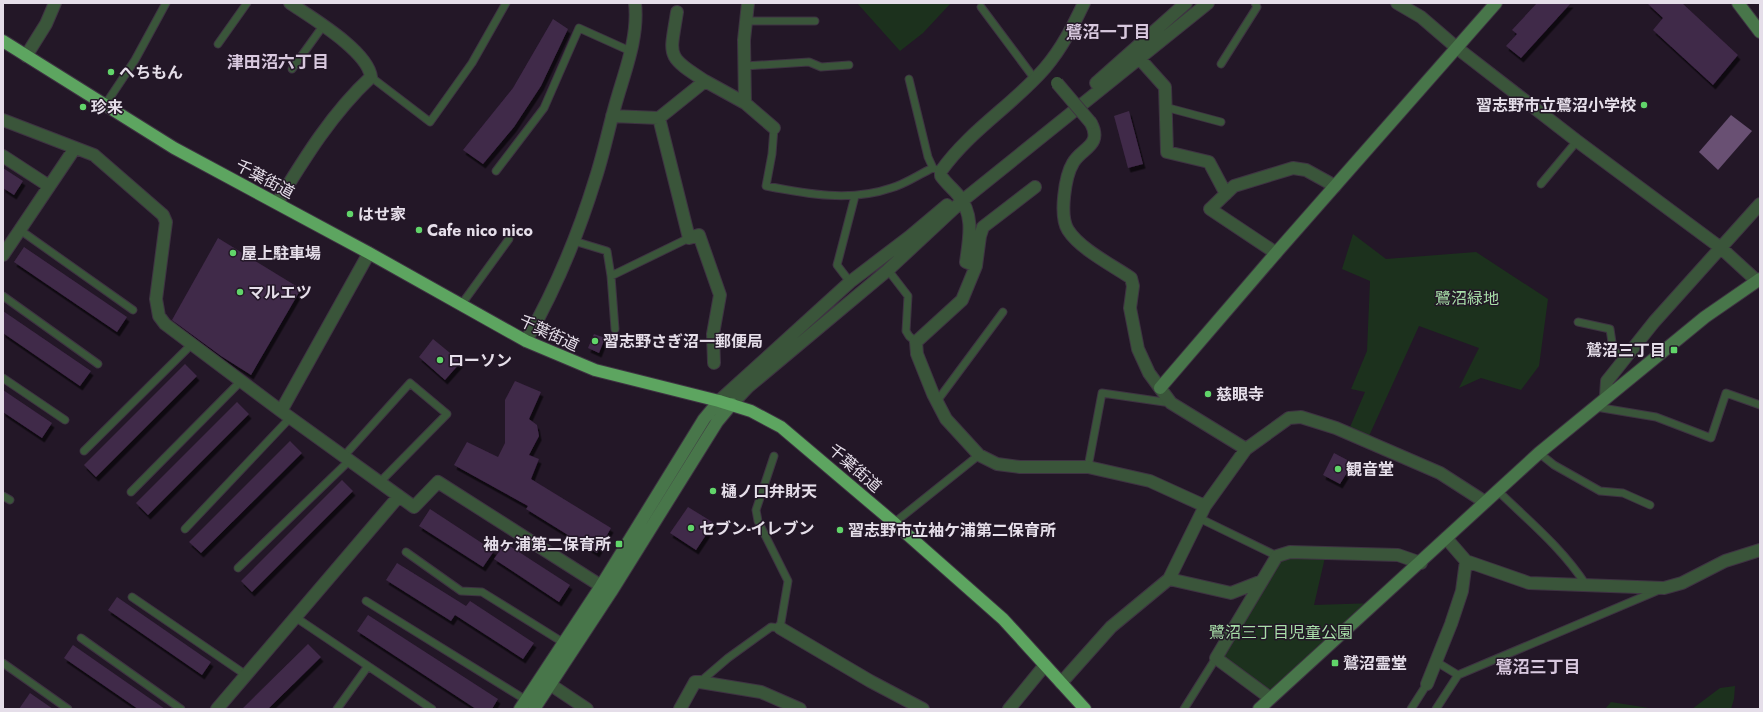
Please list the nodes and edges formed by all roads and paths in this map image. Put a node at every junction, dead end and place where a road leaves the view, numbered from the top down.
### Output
1 (55, 3) edge
2 (166, 3) edge
3 (247, 3) edge
4 (290, 3) edge
5 (506, 3) edge
6 (635, 3) edge
7 (748, 3) edge
8 (1084, 3) edge
9 (1186, 3) edge
10 (1208, 3) edge
11 (1255, 3) edge
12 (1397, 3) edge
13 (1496, 3) edge
14 (1740, 3) edge
15 (981, 7) dead end
16 (677, 12) dead end
17 (745, 21) junction
18 (815, 21) dead end
19 (324, 26) junction
20 (1760, 32) edge
21 (3, 41) edge
22 (218, 44) dead end
23 (1457, 48) junction
24 (630, 52) junction
25 (26, 56) junction
26 (1139, 58) junction
27 (849, 64) dead end
28 (1221, 64) dead end
29 (745, 66) junction
30 (1045, 68) junction
31 (292, 69) dead end
32 (371, 77) junction
33 (1034, 78) junction
34 (909, 79) dead end
35 (705, 80) junction
36 (745, 103) junction
37 (105, 105) junction
38 (1166, 107) junction
39 (612, 116) junction
40 (660, 118) junction
41 (3, 120) edge
42 (1221, 122) dead end
43 (774, 128) joint
44 (1577, 141) junction
45 (75, 148) junction
46 (3, 156) edge
47 (937, 169) junction
48 (496, 171) dead end
49 (1541, 184) dead end
50 (50, 186) junction
51 (1035, 186) dead end
52 (1335, 186) junction
53 (1226, 194) junction
54 (855, 196) junction
55 (960, 198) junction
56 (277, 203) junction
57 (1760, 204) edge
58 (20, 230) junction
59 (689, 238) junction
60 (509, 239) dead end
61 (574, 241) junction
62 (1721, 248) junction
63 (370, 253) junction
64 (1276, 253) junction
65 (3, 255) edge
66 (976, 266) junction
67 (888, 270) junction
68 (611, 276) junction
69 (1758, 280) edge
70 (850, 282) junction
71 (3, 296) edge
72 (461, 305) junction
73 (133, 310) dead end
74 (1003, 312) dead end
75 (1578, 322) dead end
76 (615, 329) dead end
77 (526, 341) junction
78 (916, 342) junction
79 (192, 344) junction
80 (1624, 359) junction
81 (714, 363) dead end
82 (98, 364) dead end
83 (3, 378) edge
84 (241, 381) junction
85 (1160, 388) junction
86 (1606, 396) junction
87 (719, 401) junction
88 (937, 401) junction
89 (732, 404) junction
90 (1171, 404) junction
91 (1760, 405) edge
92 (1596, 407) junction
93 (286, 415) junction
94 (66, 420) dead end
95 (1246, 449) junction
96 (84, 451) dead end
97 (1539, 453) junction
98 (979, 455) junction
99 (774, 456) dead end
100 (347, 458) junction
101 (1088, 467) junction
102 (380, 482) junction
103 (131, 492) dead end
104 (1498, 492) junction
105 (3, 496) edge
106 (399, 496) junction
107 (10, 500) dead end
108 (1485, 502) junction
109 (1650, 505) dead end
110 (1205, 506) junction
111 (1199, 518) junction
112 (894, 524) junction
113 (185, 529) dead end
114 (1446, 538) junction
115 (1760, 550) edge
116 (406, 552) dead end
117 (1277, 556) junction
118 (1466, 561) junction
119 (1421, 563) junction
120 (238, 568) dead end
121 (1169, 579) junction
122 (1262, 581) junction
123 (1586, 585) junction
124 (1664, 588) junction
125 (606, 589) junction
126 (132, 596) dead end
127 (366, 602) dead end
128 (295, 617) junction
129 (780, 628) junction
130 (81, 638) dead end
131 (564, 643) junction
132 (1216, 658) junction
133 (1435, 661) junction
134 (3, 663) edge
135 (1045, 665) junction
136 (368, 666) junction
137 (246, 675) junction
138 (1458, 675) junction
139 (545, 681) junction
140 (700, 682) junction
141 (1061, 683) junction
142 (1427, 684) joint
143 (1270, 698) junction
144 (527, 706) edge
145 (68, 709) edge
146 (181, 709) edge
147 (217, 709) edge
148 (337, 709) edge
149 (432, 709) edge
150 (587, 709) edge
151 (680, 709) edge
152 (800, 709) edge
153 (923, 709) edge
154 (1009, 709) edge
155 (1085, 709) edge
156 (1184, 709) edge
157 (1259, 709) edge
158 (1411, 709) edge
159 (1436, 709) edge

1 - 25 street
2 - 37 lane
3 - 22 lane
4 - 19 street
5 - 32 lane
6 - 24 street
7 - 17 street
8 - 30 street
9 - 55 street
10 - 26 street
11 - 28 lane
12 - 23 street
13 - 23 street
14 - 20 street
15 - 33 lane
16 - 35 street
17 - 18 lane
17 - 29 street
19 - 31 lane
19 - 32 street
21 - 25 highway, 千葉街道
23 - 44 street
23 - 52 street
24 - 39 street
24 - 48 lane
25 - 37 highway, 千葉街道
26 - 38 street
26 - 55 street
27 - 29 lane
29 - 36 street
30 - 33 street
30 - 85 street, bridge
32 - 56 street
33 - 47 street
34 - 47 lane
35 - 36 street
35 - 40 street
36 - 43 street
37 - 56 highway, 千葉街道
38 - 42 lane
38 - 53 street
39 - 40 street
39 - 61 street
40 - 59 street
41 - 45 street
43 - 54 lane
44 - 49 lane
44 - 62 street
45 - 50 street
45 - 79 street
46 - 50 street
47 - 54 lane
47 - 55 street
50 - 58 street
51 - 66 street
52 - 53 street
52 - 64 street
53 - 64 street
54 - 70 lane
55 - 66 street
55 - 67 street
55 - 70 street
56 - 63 highway, 千葉街道
57 - 62 street
58 - 65 street
58 - 73 lane
59 - 68 lane
59 - 81 street
60 - 72 lane
61 - 68 lane
61 - 77 street
62 - 69 street
62 - 80 street
63 - 72 highway, 千葉街道
63 - 93 street
64 - 85 street
66 - 78 street
67 - 78 lane
67 - 89 street
68 - 76 lane
69 - 86 street
70 - 87 street
71 - 82 lane
72 - 77 highway, 千葉街道
74 - 88 lane
75 - 80 lane
77 - 87 highway, 千葉街道
78 - 88 street
79 - 84 street
79 - 96 lane
80 - 86 street
83 - 94 lane
84 - 93 street
84 - 103 lane
85 - 90 street
86 - 92 street
87 - 89 highway, 千葉街道
87 - 125 street
88 - 98 street
89 - 112 highway, 千葉街道
89 - 125 street
90 - 95 street
90 - 101 lane
91 - 92 lane
92 - 97 street
93 - 100 street
93 - 113 lane
95 - 108 street
95 - 110 street
97 - 104 street
97 - 109 lane
98 - 101 street
98 - 112 lane
99 - 129 lane
100 - 102 street
100 - 102 lane
100 - 120 lane
101 - 110 street
102 - 106 street
104 - 108 street
104 - 123 lane
105 - 107 lane
106 - 125 street
106 - 128 street
108 - 114 street
110 - 111 street
111 - 117 lane
111 - 121 street
112 - 135 highway, 千葉街道
114 - 118 street
114 - 119 street
115 - 124 street
116 - 131 lane
117 - 119 street
117 - 122 street
118 - 123 street
118 - 133 street
119 - 143 street
121 - 122 street
121 - 141 street
122 - 132 street
123 - 124 street
124 - 138 lane
125 - 131 street
125 - 139 street
126 - 137 lane
127 - 144 lane
128 - 136 lane
128 - 137 street
129 - 140 lane
129 - 153 street
130 - 146 lane
131 - 139 street
132 - 143 street
132 - 156 lane
133 - 138 lane
133 - 142 street
134 - 145 lane
135 - 141 highway, 千葉街道
135 - 154 street
136 - 148 lane
136 - 149 lane
137 - 147 street
138 - 159 lane
139 - 144 street
139 - 150 street
140 - 151 street
140 - 152 street
141 - 155 highway, 千葉街道
142 - 158 lane
143 - 157 street

